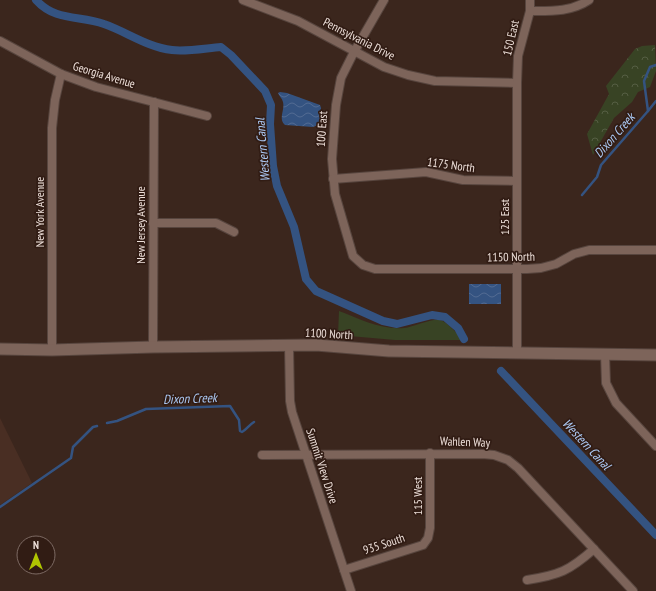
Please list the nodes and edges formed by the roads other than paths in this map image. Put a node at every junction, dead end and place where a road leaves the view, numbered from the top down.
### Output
1 (243, 0) edge
2 (384, 0) edge
3 (530, 0) edge
4 (589, 0) edge
5 (530, 11) junction
6 (0, 41) edge
7 (354, 52) junction
8 (61, 74) junction
9 (517, 83) junction
10 (154, 102) junction
11 (207, 116) dead end
12 (333, 179) junction
13 (517, 181) junction
14 (153, 223) junction
15 (234, 232) dead end
16 (656, 250) edge
17 (363, 265) joint
18 (516, 270) junction
19 (289, 345) junction
20 (153, 347) junction
21 (0, 349) edge
22 (52, 350) junction
23 (517, 352) junction
24 (605, 354) junction
25 (656, 354) edge
26 (656, 446) edge
27 (430, 453) junction
28 (262, 455) dead end
29 (305, 455) junction
30 (428, 538) joint
31 (594, 549) junction
32 (344, 570) junction
33 (527, 580) dead end
34 (351, 591) edge
35 (633, 591) edge

1 - 7 street, Pennsylvania Drive
2 - 7 street, 100 East
3 - 5 street, 150 East
4 - 5 street
5 - 9 street, 150 East
6 - 8 street, Georgia Avenue
7 - 9 street, Pennsylvania Drive
7 - 12 street, 100 East
8 - 10 street, Georgia Avenue
8 - 22 street, New York Avenue
9 - 13 street, 125 East
10 - 11 street, Georgia Avenue
10 - 14 street, New Jersey Avenue
12 - 13 street, 1175 North
12 - 17 street, 100 East
13 - 18 street, 125 East
14 - 15 street
14 - 20 street, New Jersey Avenue
16 - 18 street, 1150 North
17 - 18 street, 1150 North
18 - 23 street, 125 East
19 - 20 street, 1100 North
19 - 23 street, 1100 North
19 - 29 street, Summit View Drive
20 - 22 street, 1100 North
21 - 22 street, 1100 North
23 - 24 street, 1100 North
24 - 25 street, 1100 North
24 - 26 street
27 - 29 street, Wahlen Way
27 - 30 street, 115 West
27 - 31 street, Wahlen Way
28 - 29 street, Wahlen Way
29 - 32 street, Summit View Drive
30 - 32 street, 935 South
31 - 33 street
31 - 35 street, Wahlen Way
32 - 34 street, Summit View Drive

